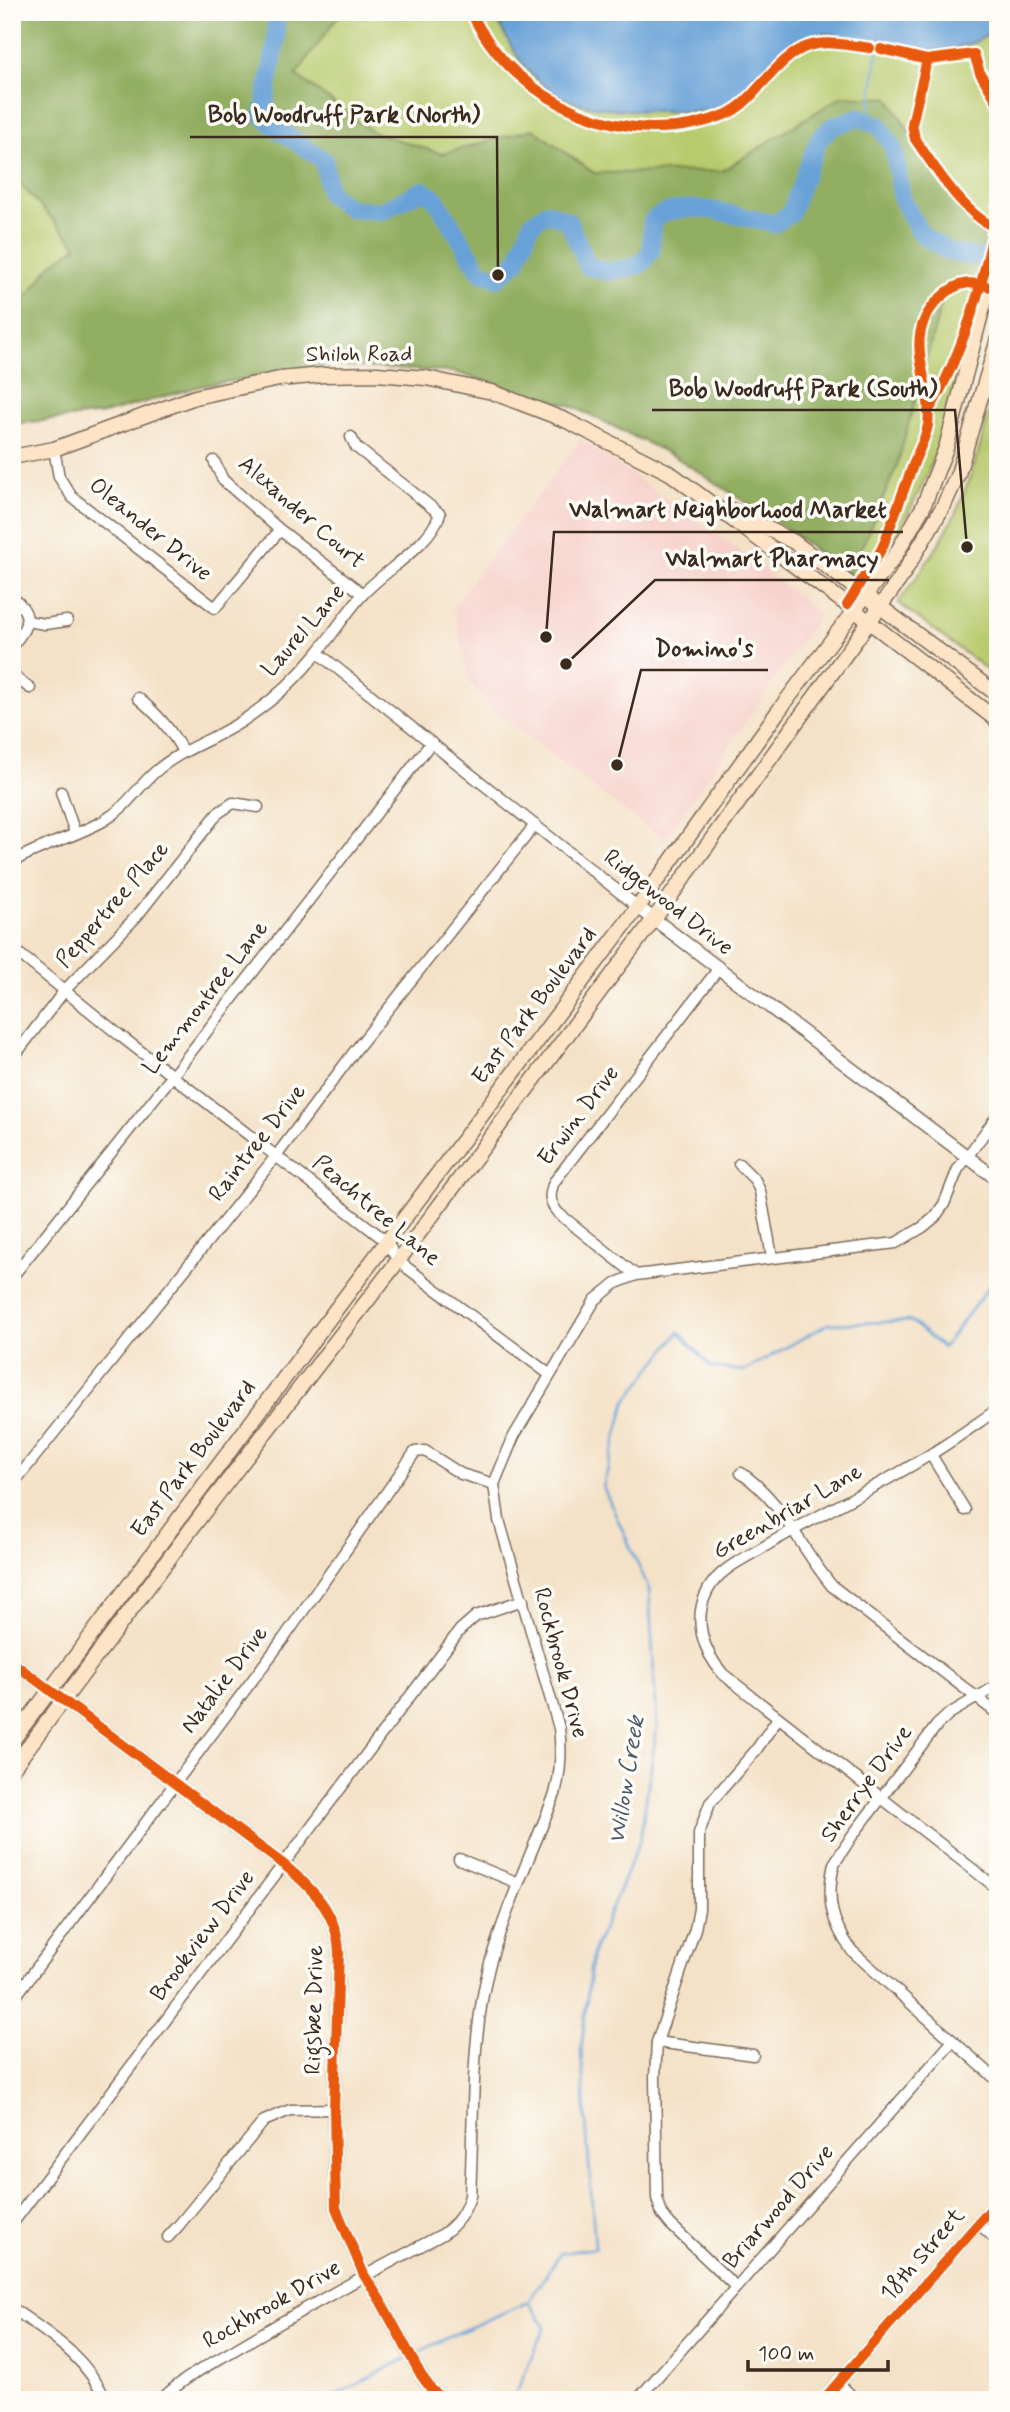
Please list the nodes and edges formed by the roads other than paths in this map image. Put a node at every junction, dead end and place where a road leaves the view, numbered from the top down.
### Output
1 (998, 249) edge
2 (998, 339) edge
3 (351, 437) dead end
4 (54, 449) junction
5 (12, 457) edge
6 (214, 461) dead end
7 (693, 490) junction
8 (279, 530) junction
9 (363, 594) junction
10 (865, 596) junction
11 (14, 602) edge
12 (881, 607) junction
13 (855, 610) junction
14 (26, 621) junction
15 (67, 621) dead end
16 (870, 622) junction
17 (12, 646) edge
18 (318, 653) junction
19 (12, 675) edge
20 (30, 688) dead end
21 (998, 695) edge
22 (138, 698) dead end
23 (998, 721) edge
24 (431, 743) junction
25 (183, 752) junction
26 (61, 792) dead end
27 (258, 807) dead end
28 (535, 825) junction
29 (75, 833) junction
30 (12, 862) edge
31 (638, 907) junction
32 (654, 919) junction
33 (12, 948) edge
34 (719, 968) junction
35 (65, 990) junction
36 (12, 1059) edge
37 (173, 1075) junction
38 (998, 1115) edge
39 (277, 1155) junction
40 (967, 1157) junction
41 (739, 1164) dead end
42 (998, 1180) edge
43 (386, 1241) junction
44 (772, 1257) junction
45 (398, 1261) junction
46 (636, 1275) junction
47 (12, 1277) edge
48 (550, 1374) junction
49 (998, 1409) edge
50 (931, 1455) junction
51 (740, 1473) dead end
52 (494, 1484) junction
53 (12, 1485) edge
54 (965, 1510) dead end
55 (793, 1529) junction
56 (523, 1600) junction
57 (12, 1662) edge
58 (998, 1685) edge
59 (51, 1690) junction
60 (977, 1698) junction
61 (64, 1700) junction
62 (998, 1714) edge
63 (778, 1718) junction
64 (12, 1741) edge
65 (12, 1769) edge
66 (175, 1783) junction
67 (880, 1798) junction
68 (459, 1859) dead end
69 (283, 1864) junction
70 (518, 1883) junction
71 (998, 1889) edge
72 (12, 2001) edge
73 (657, 2042) junction
74 (952, 2042) junction
75 (753, 2055) dead end
76 (998, 2081) edge
77 (334, 2109) junction
78 (998, 2201) edge
79 (12, 2224) edge
80 (979, 2224) junction
81 (167, 2237) dead end
82 (998, 2241) edge
83 (364, 2275) junction
84 (736, 2287) junction
85 (12, 2308) edge
86 (838, 2383) junction
87 (106, 2400) edge
88 (161, 2400) edge
89 (444, 2400) edge
90 (637, 2400) edge
91 (823, 2400) edge
92 (856, 2400) edge

1 - 10 main road, East Park Boulevard
2 - 12 main road, East Park Boulevard
3 - 9 street, Laurel Lane
4 - 5 main road, Shiloh Road
4 - 7 main road, Shiloh Road
4 - 8 street, Oleander Drive
6 - 8 street, Alexander Court
7 - 10 main road, Shiloh Road
7 - 13 main road, Shiloh Road
8 - 9 street, Alexander Court
9 - 18 street, Laurel Lane
10 - 12 main road, Shiloh Road
10 - 13 main road, East Park Boulevard
11 - 14 street
12 - 16 main road, East Park Boulevard
12 - 21 main road, Shiloh Road
13 - 16 main road, Shiloh Road
13 - 31 main road, East Park Boulevard
14 - 15 street
14 - 17 street
16 - 23 main road, Shiloh Road
16 - 32 main road, East Park Boulevard
18 - 24 street, Ridgewood Drive
18 - 25 street, Laurel Lane
19 - 20 street
22 - 25 street
24 - 28 street, Ridgewood Drive
24 - 37 street, Lemmontree Lane
25 - 29 street, Laurel Lane
26 - 29 street
27 - 35 street, Peppertree Place
28 - 31 street, Ridgewood Drive
28 - 39 street, Raintree Drive
29 - 30 street, Laurel Lane
31 - 32 street, Ridgewood Drive
31 - 43 main road, East Park Boulevard
32 - 34 street, Ridgewood Drive
32 - 45 main road, East Park Boulevard
33 - 35 street, Peachtree Lane
34 - 40 street, Ridgewood Drive
34 - 46 street, Erwin Drive
35 - 36 street, Peppertree Place
35 - 37 street, Peachtree Lane
37 - 39 street, Peachtree Lane
37 - 47 street, Lemmontree Lane
38 - 40 street
39 - 43 street, Peachtree Lane
39 - 53 street, Raintree Drive
40 - 42 street, Ridgewood Drive
40 - 44 street
41 - 44 street
43 - 45 street, Peachtree Lane
43 - 59 main road, East Park Boulevard
44 - 46 street
45 - 48 street, Peachtree Lane
45 - 61 main road, East Park Boulevard
46 - 48 street
48 - 52 street
49 - 50 street, Greenbriar Lane
50 - 54 street
50 - 55 street, Greenbriar Lane
51 - 55 street
52 - 56 street, Rockbrook Drive
52 - 66 street, Natalie Drive
55 - 60 street
55 - 63 street, Greenbriar Lane
56 - 69 street, Brookview Drive
56 - 70 street, Rockbrook Drive
57 - 59 street, Rigsbee Drive
58 - 60 street, Sherrye Drive
59 - 61 street, Rigsbee Drive
59 - 64 main road, East Park Boulevard
60 - 62 street
60 - 67 street, Sherrye Drive
61 - 65 main road, East Park Boulevard
61 - 66 street, Rigsbee Drive
63 - 67 street, Greenbriar Lane
63 - 73 street
66 - 69 street, Rigsbee Drive
66 - 72 street, Natalie Drive
67 - 71 street, Greenbriar Lane
67 - 74 street, Sherrye Drive
68 - 70 street
69 - 77 street, Rigsbee Drive
69 - 79 street, Brookview Drive
70 - 83 street, Rockbrook Drive
73 - 75 street
73 - 84 street
74 - 76 street, Sherrye Drive
74 - 84 street, Briarwood Drive
77 - 81 street
77 - 83 street, Rigsbee Drive
78 - 80 street, 18th Street
80 - 82 street
80 - 86 street, 18th Street
83 - 88 street, Rockbrook Drive
83 - 89 street, Rigsbee Drive
84 - 90 street, Briarwood Drive
85 - 87 street
86 - 91 street, 18th Street
86 - 92 street

